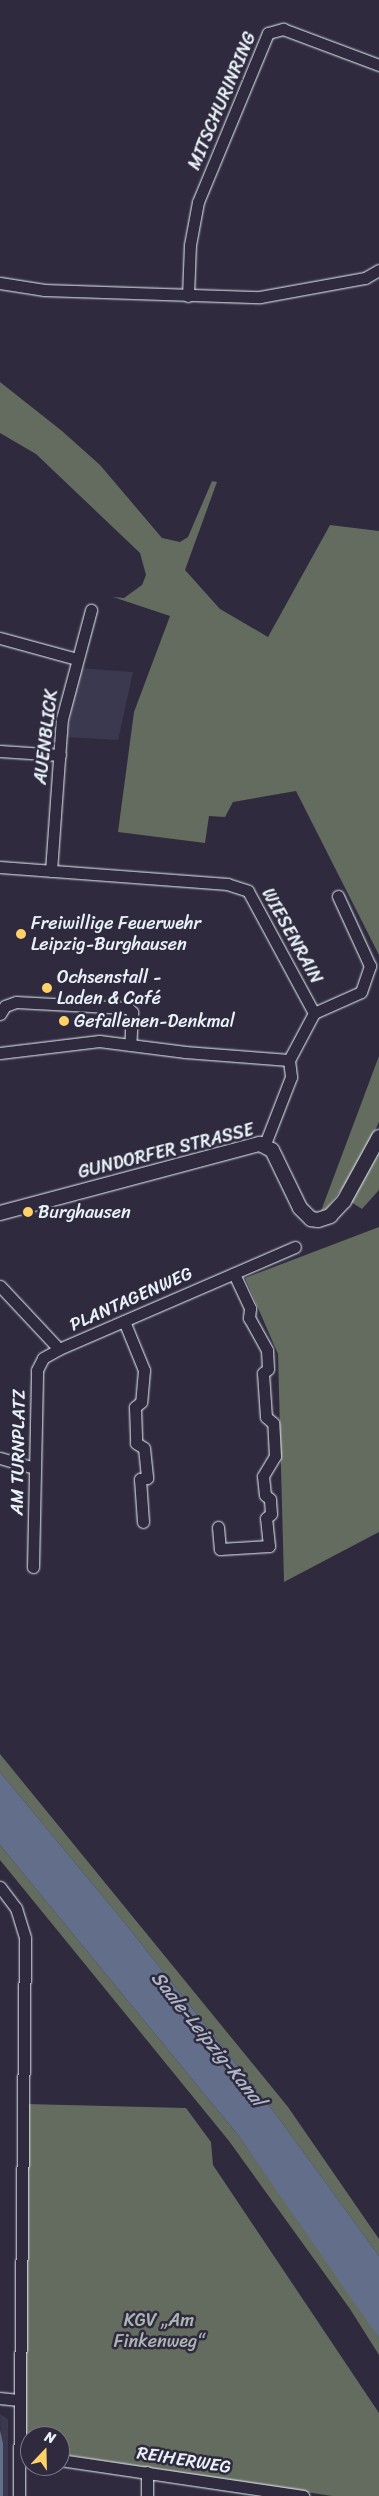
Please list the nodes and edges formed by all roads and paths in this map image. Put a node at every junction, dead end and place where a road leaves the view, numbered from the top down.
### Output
1 (379, 65) edge
2 (379, 270) edge
3 (365, 278) junction
4 (379, 282) edge
5 (0, 283) edge
6 (188, 296) junction
7 (91, 610) dead end
8 (0, 638) edge
9 (77, 659) junction
10 (0, 751) edge
11 (60, 755) junction
12 (0, 867) edge
13 (51, 871) junction
14 (338, 896) dead end
15 (314, 1013) junction
16 (0, 1014) edge
17 (130, 1045) junction
18 (0, 1053) edge
19 (289, 1060) junction
20 (378, 1139) edge
21 (264, 1144) junction
22 (0, 1213) edge
23 (295, 1247) dead end
24 (234, 1273) junction
25 (0, 1286) edge
26 (124, 1322) junction
27 (59, 1348) junction
28 (0, 1458) edge
29 (34, 1468) junction
30 (143, 1522) dead end
31 (218, 1527) dead end
32 (33, 1567) dead end
33 (0, 1887) edge
34 (0, 2398) edge
35 (18, 2400) junction
36 (18, 2454) joint
37 (70, 2461) edge
38 (148, 2472) junction
39 (281, 2494) edge
40 (19, 2496) edge
41 (147, 2496) edge
42 (303, 2496) edge

1 - 6 street, MITSCHURINRING
2 - 3 street
3 - 4 street
3 - 6 street
5 - 6 street
7 - 9 street, AUENBLICK
8 - 9 street
9 - 11 street, AUENBLICK
10 - 11 street
11 - 13 street, AUENBLICK
12 - 13 street, WIESENRAIN
13 - 15 street, WIESENRAIN
14 - 15 street
15 - 19 street, WIESENRAIN
16 - 17 street
17 - 18 street
17 - 19 street
19 - 21 street, WIESENRAIN
20 - 21 street, GUNDORFER STRASSE
21 - 22 street, GUNDORFER STRASSE
23 - 24 street, PLANTAGENWEG
24 - 26 street, PLANTAGENWEG
24 - 31 street
25 - 27 street, PLANTAGENWEG
26 - 27 street, PLANTAGENWEG
26 - 30 street
27 - 29 street, AM TURNPLATZ
28 - 29 street
29 - 32 street, AM TURNPLATZ
33 - 35 street
34 - 35 street
35 - 36 street
36 - 40 street
37 - 38 street, REIHERWEG
38 - 39 street, REIHERWEG
38 - 41 street
39 - 42 street, REIHERWEG

